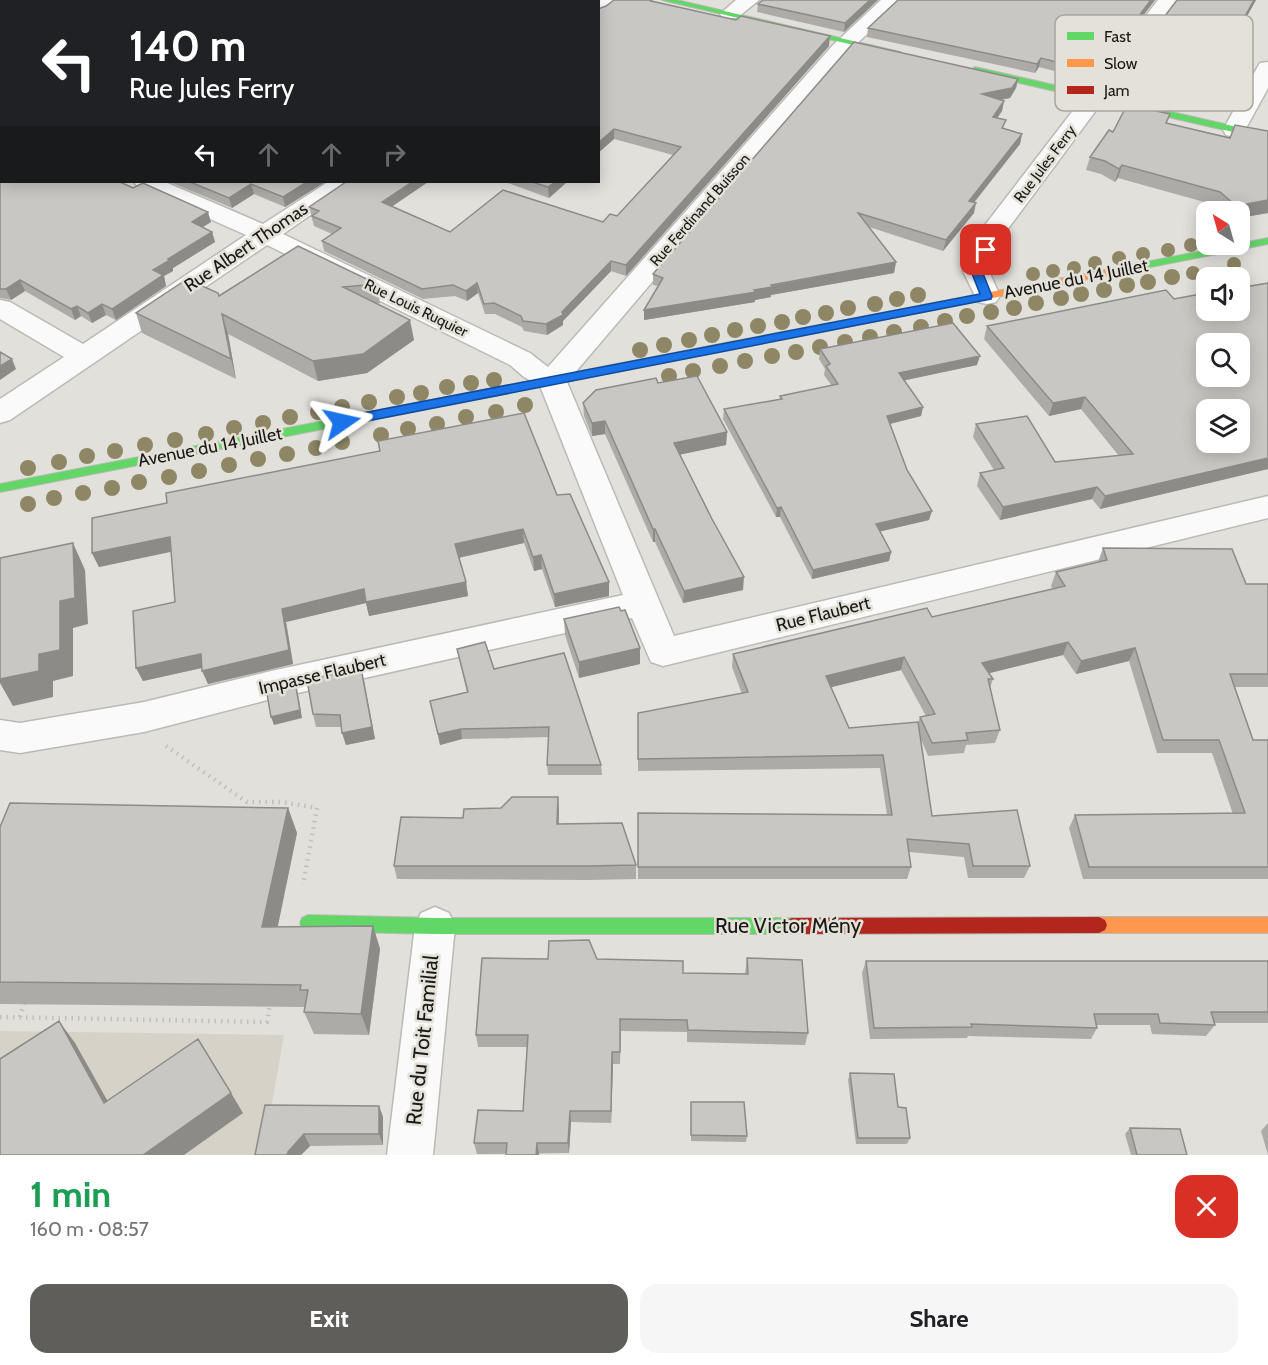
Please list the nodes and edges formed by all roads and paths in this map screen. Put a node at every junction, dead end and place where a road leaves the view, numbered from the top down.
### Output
1 (614, 0) edge
2 (666, 0) edge
3 (749, 0) edge
4 (893, 0) edge
5 (1168, 0) edge
6 (600, 9) edge
7 (730, 14) junction
8 (1157, 15) edge
9 (848, 40) junction
10 (905, 54) edge
11 (961, 67) edge
12 (1268, 68) edge
13 (1055, 89) edge
14 (1253, 95) edge
15 (1085, 111) edge
16 (1151, 111) edge
17 (1244, 111) edge
18 (1234, 130) junction
19 (1268, 137) edge
20 (148, 183) edge
21 (341, 183) edge
22 (264, 234) junction
23 (1268, 242) edge
24 (987, 296) junction
25 (0, 308) edge
26 (84, 356) junction
27 (552, 381) junction
28 (0, 413) edge
29 (0, 488) edge
30 (1264, 517) edge
31 (643, 603) junction
32 (0, 735) edge
33 (163, 744) dead end
34 (308, 923) joint
35 (1268, 925) edge
36 (435, 926) junction
37 (271, 1000) edge
38 (24, 1003) edge
39 (0, 1017) edge
40 (20, 1017) junction
41 (410, 1155) edge

1 - 6 street
2 - 7 street
3 - 7 street
4 - 9 street, Rue Ferdinand Buisson
5 - 8 street, Rue Jules Ferry
7 - 9 street
9 - 10 street
9 - 27 street, Rue Ferdinand Buisson
11 - 13 street
12 - 14 street
15 - 24 street, Rue Jules Ferry
16 - 18 street
17 - 18 street
18 - 19 street
20 - 22 street, Rue Louis Ruquier
21 - 22 street, Rue Albert Thomas
22 - 26 street, Rue Albert Thomas
22 - 27 street, Rue Louis Ruquier
23 - 24 street, Avenue du 14 Juillet
24 - 27 street, Avenue du 14 Juillet
25 - 26 street
26 - 28 street, Rue Albert Thomas
27 - 29 street, Avenue du 14 Juillet
27 - 31 street, Rue Flaubert
30 - 31 street, Rue Flaubert
31 - 32 street, Impasse Flaubert
33 - 34 path
34 - 36 street, Rue Victor Mény
35 - 36 street, Rue Victor Mény
36 - 41 street, Rue du Toit Familial
37 - 40 path
38 - 40 path
39 - 40 path

